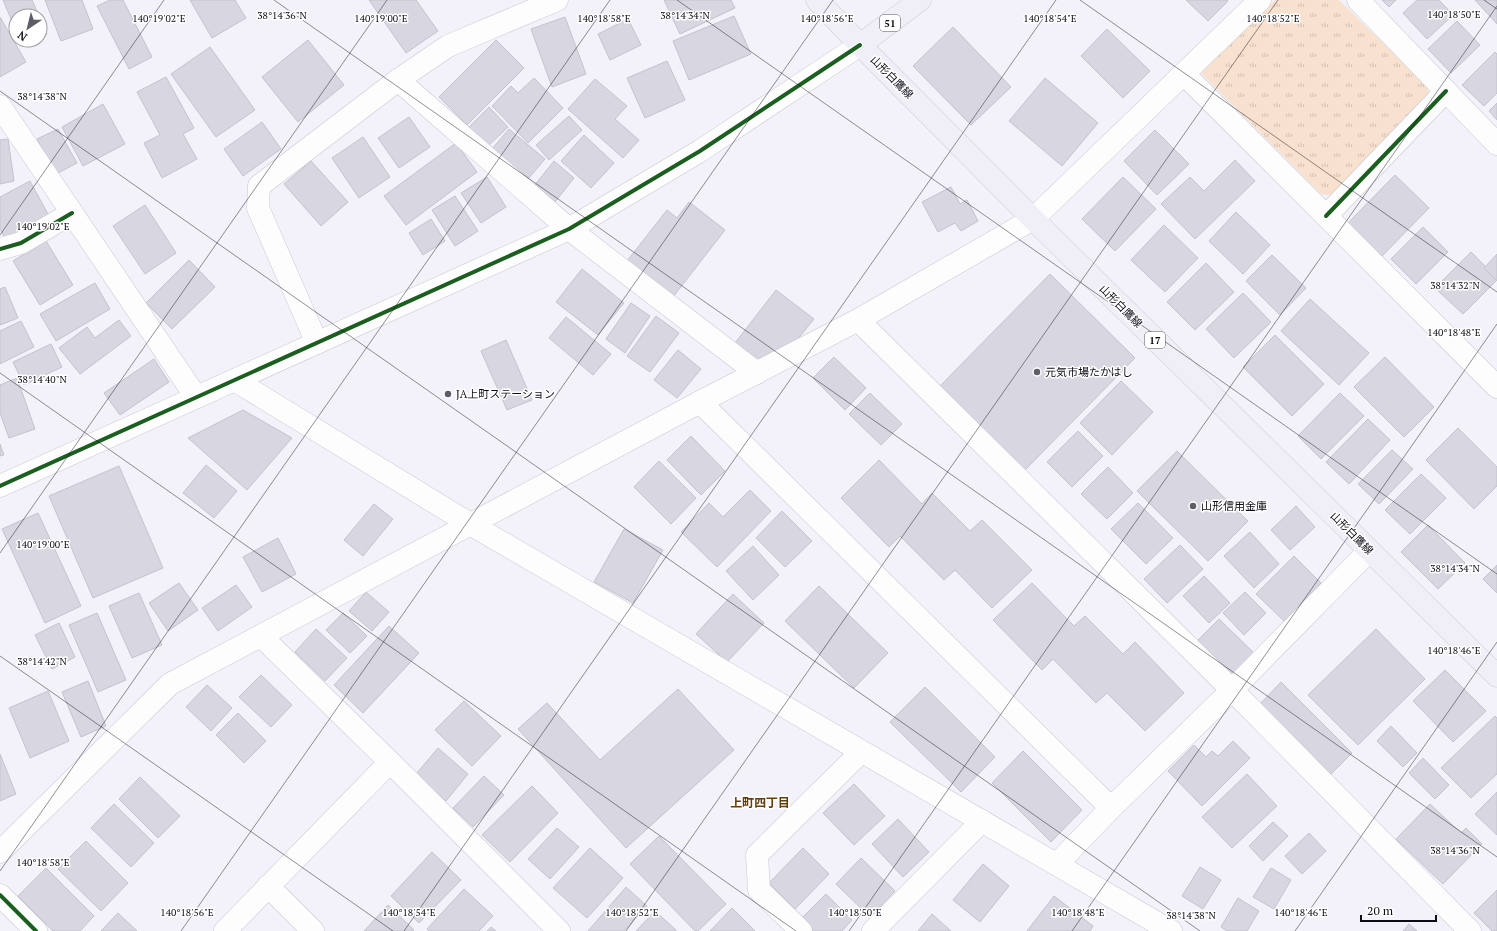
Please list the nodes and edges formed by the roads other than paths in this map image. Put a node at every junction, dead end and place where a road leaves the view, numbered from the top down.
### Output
1 (557, 0) edge
2 (817, 0) edge
3 (920, 0) edge
4 (1260, 0) edge
5 (1358, 0) edge
6 (860, 46) junction
7 (1184, 74) junction
8 (398, 80) junction
9 (1446, 91) junction
10 (0, 106) edge
11 (1497, 144) edge
12 (72, 212) junction
13 (1326, 216) junction
14 (1033, 219) junction
15 (569, 229) junction
16 (0, 249) edge
17 (858, 320) junction
18 (317, 343) junction
19 (757, 373) junction
20 (236, 381) junction
21 (1497, 387) edge
22 (196, 398) junction
23 (700, 402) junction
24 (0, 486) edge
25 (470, 524) junction
26 (1369, 551) junction
27 (261, 636) junction
28 (1497, 676) edge
29 (1232, 690) junction
30 (861, 752) junction
31 (390, 762) junction
32 (1111, 808) junction
33 (982, 821) junction
34 (0, 852) edge
35 (1057, 864) junction
36 (268, 886) junction
37 (0, 894) edge
38 (36, 931) edge
39 (225, 931) edge
40 (313, 931) edge
41 (558, 931) edge
42 (801, 931) edge
43 (873, 931) edge
44 (1171, 931) edge
45 (1470, 931) edge

1 - 8 street
2 - 6 main road, 山形白鷹線 / 17
3 - 6 main road, 51
4 - 7 street
5 - 9 street
6 - 14 main road, 山形白鷹線 / 17
6 - 15 street
7 - 13 street
7 - 14 street
8 - 15 street
8 - 18 street
9 - 11 street
9 - 13 street
10 - 12 street
12 - 16 street
12 - 22 street
13 - 21 street
14 - 17 street
14 - 26 main road, 山形白鷹線 / 17
15 - 18 street
15 - 19 street
17 - 19 street
17 - 29 street
18 - 20 street
19 - 23 street
20 - 22 street
20 - 25 street
22 - 24 street
23 - 25 street
23 - 32 street
25 - 27 street
25 - 30 street
26 - 28 main road, 山形白鷹線 / 17
26 - 29 street
27 - 31 street
27 - 34 street
29 - 32 street
29 - 45 street
30 - 33 street
30 - 42 street
31 - 36 street
31 - 41 street
32 - 35 street
33 - 35 street
33 - 43 street
35 - 44 street
36 - 39 street
36 - 40 street
37 - 38 street

